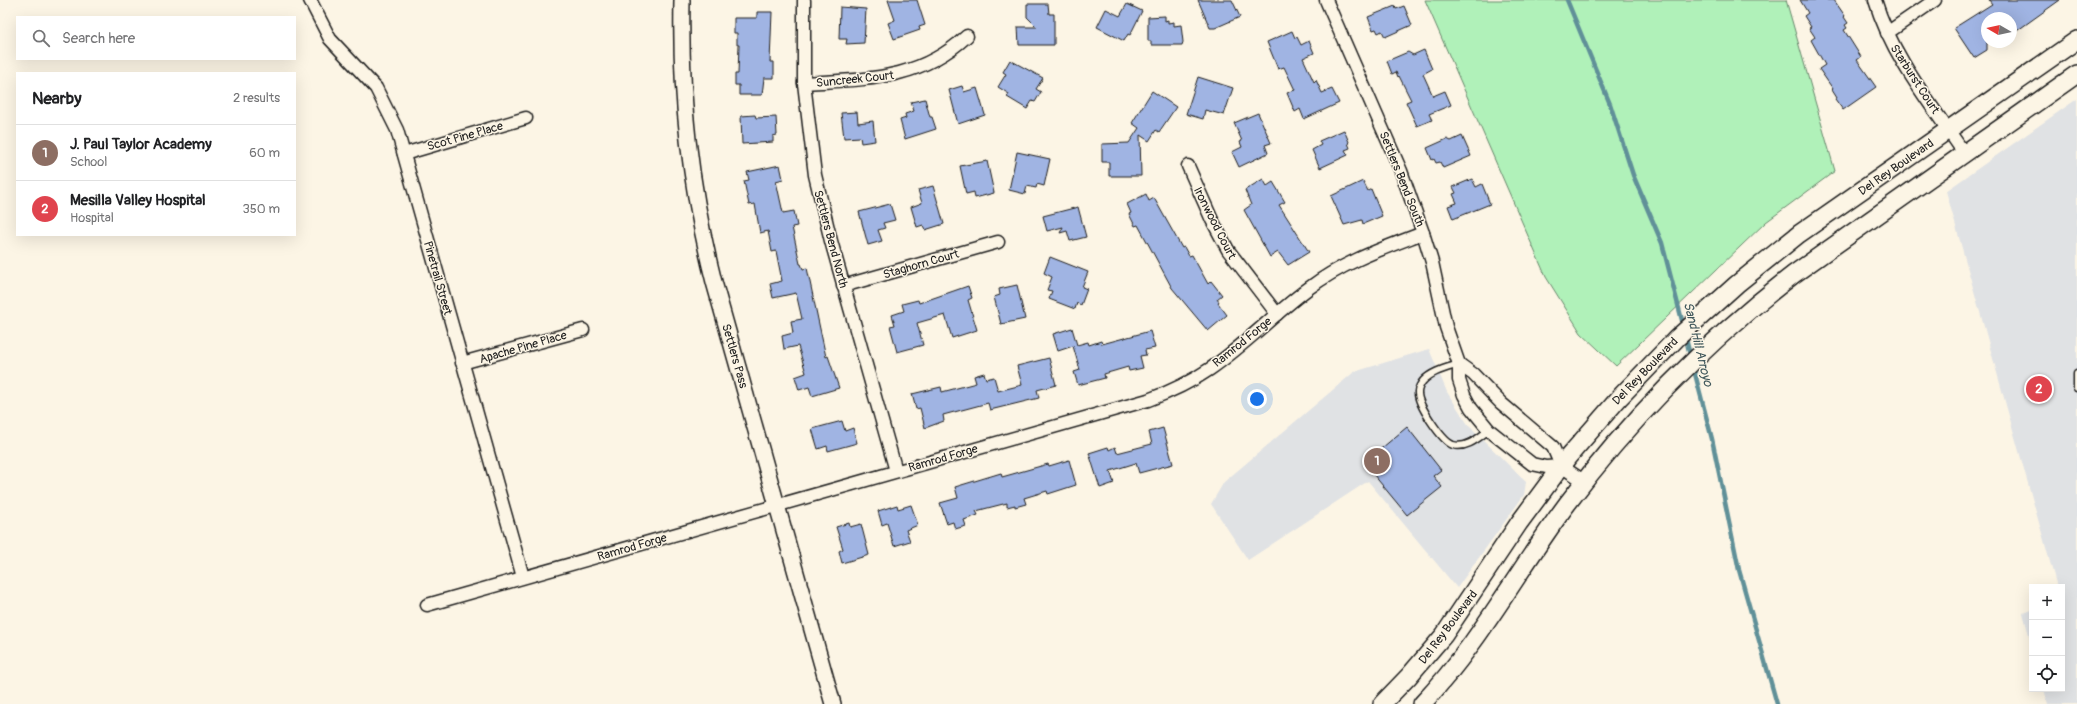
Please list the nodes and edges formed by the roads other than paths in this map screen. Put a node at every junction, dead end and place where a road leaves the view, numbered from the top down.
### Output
1 (310, 0) edge
2 (682, 0) edge
3 (804, 0) edge
4 (1326, 0) edge
5 (1874, 0) edge
6 (1935, 0) edge
7 (1887, 33) junction
8 (967, 36) dead end
9 (2077, 40) edge
10 (2077, 74) edge
11 (804, 83) junction
12 (526, 118) dead end
13 (1948, 130) junction
14 (1964, 153) junction
15 (404, 154) junction
16 (1188, 166) dead end
17 (1423, 233) junction
18 (998, 242) dead end
19 (843, 286) junction
20 (1277, 314) junction
21 (583, 330) dead end
22 (462, 363) junction
23 (1459, 364) junction
24 (2077, 374) edge
25 (2077, 388) edge
26 (1489, 430) junction
27 (1561, 466) junction
28 (896, 471) junction
29 (1584, 482) junction
30 (777, 505) junction
31 (523, 577) junction
32 (427, 605) dead end
33 (833, 704) edge
34 (1382, 704) edge
35 (1422, 704) edge

1 - 15 street, Pinetrail Street
2 - 30 street, Settlers Pass
3 - 11 street, Settlers Bend North
4 - 17 street, Settlers Bend South
5 - 7 street, Starburst Court
6 - 7 street
7 - 13 street, Starburst Court
8 - 11 street, Suncreek Court
9 - 13 main road, Del Rey Boulevard
10 - 14 main road
11 - 19 street, Settlers Bend North
12 - 15 street, Scot Pine Place
13 - 14 street, Starburst Court
13 - 27 main road, Del Rey Boulevard
14 - 29 main road
15 - 22 street, Pinetrail Street
16 - 20 street, Ironwood Court
17 - 20 street, Ramrod Forge
17 - 23 street, Settlers Bend South
18 - 19 street, Staghorn Court
19 - 28 street, Settlers Bend North
20 - 28 street, Ramrod Forge
21 - 22 street, Apache Pine Place
22 - 31 street, Pinetrail Street
23 - 26 street, Settlers Bend South
23 - 26 lane
23 - 27 street
24 - 25 lane
26 - 27 street, Settlers Bend South
27 - 29 street
27 - 34 main road, Del Rey Boulevard
28 - 30 street, Ramrod Forge
29 - 35 main road
30 - 31 street, Ramrod Forge
30 - 33 street, Settlers Pass
31 - 32 street, Ramrod Forge

